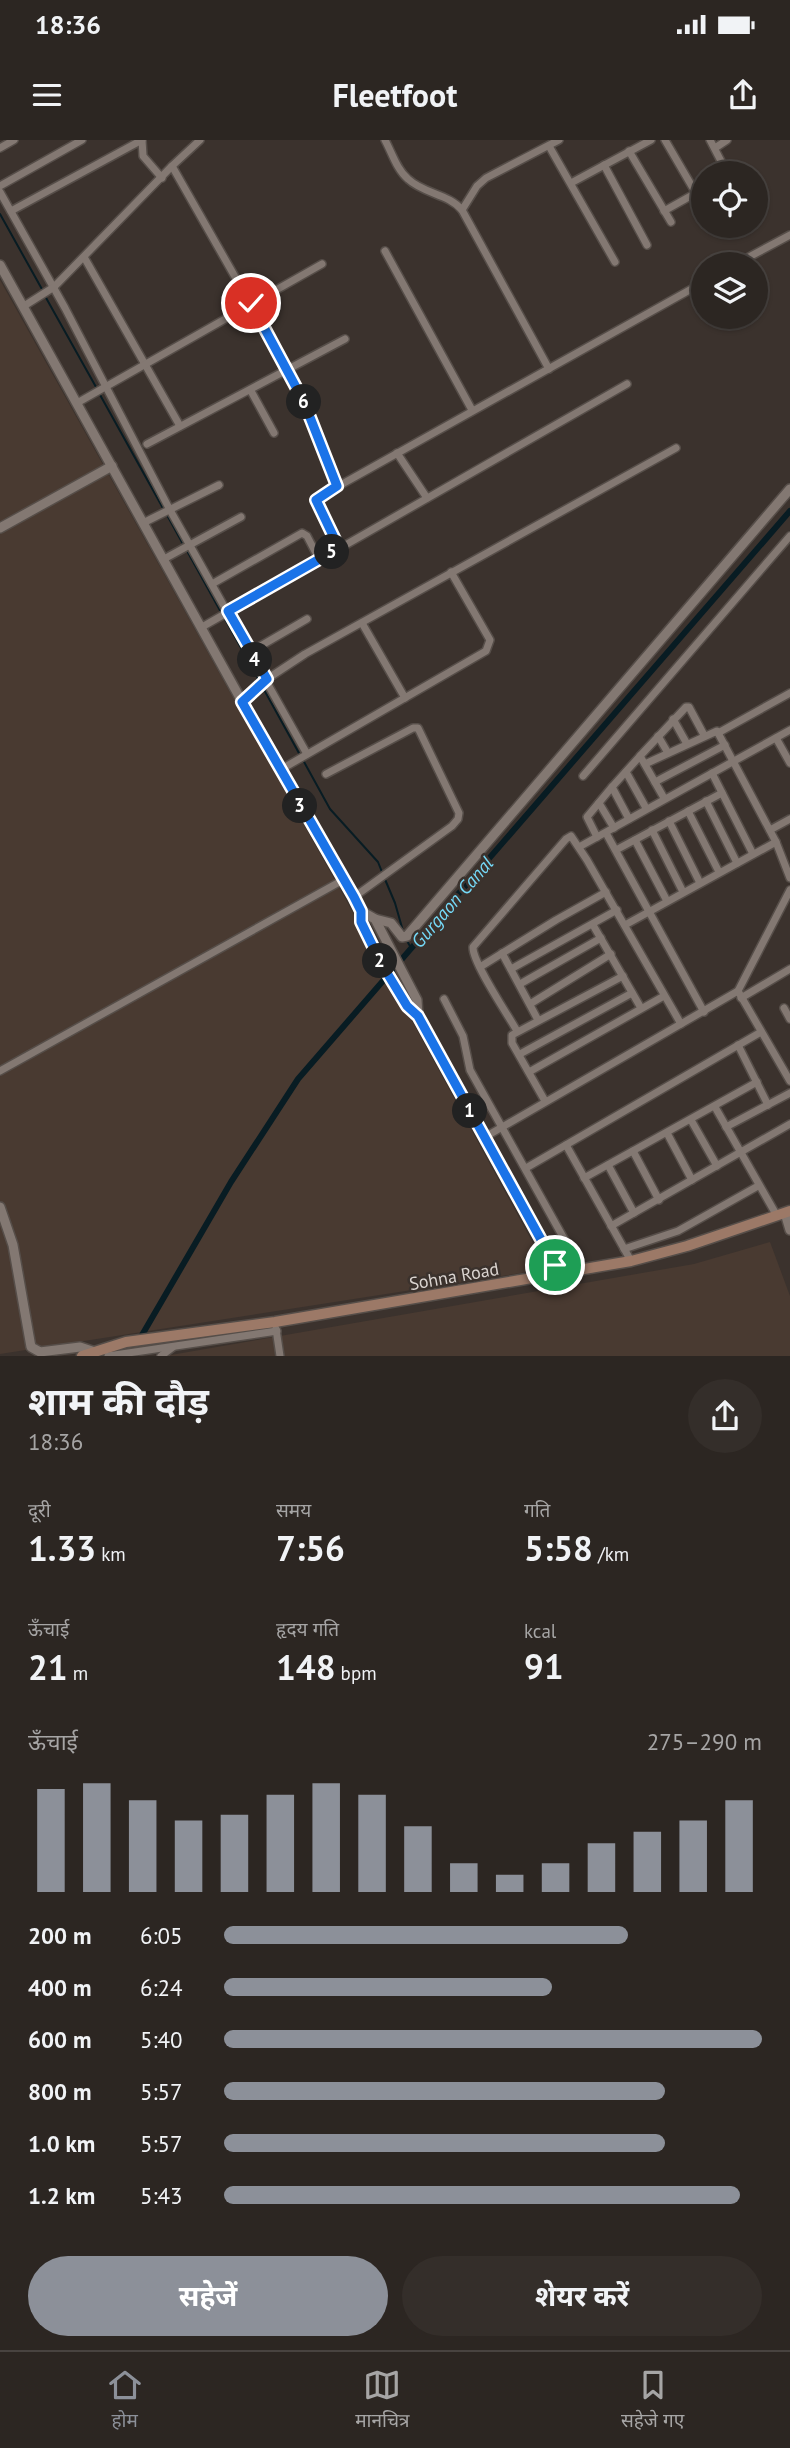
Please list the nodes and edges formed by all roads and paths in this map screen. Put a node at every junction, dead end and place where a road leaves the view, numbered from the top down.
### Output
1 (14, 140) edge
2 (82, 140) edge
3 (142, 140) edge
4 (200, 140) edge
5 (385, 140) edge
6 (559, 140) edge
7 (651, 140) edge
8 (666, 140) edge
9 (727, 140) edge
10 (713, 144) edge
11 (549, 146) junction
12 (0, 148) edge
13 (629, 151) junction
14 (721, 161) edge
15 (604, 165) junction
16 (172, 166) junction
17 (162, 178) junction
18 (571, 183) junction
19 (0, 186) edge
20 (691, 186) edge
21 (0, 192) edge
22 (691, 195) edge
23 (11, 211) junction
24 (462, 211) junction
25 (664, 211) junction
26 (671, 222) dead end
27 (790, 235) edge
28 (647, 245) dead end
29 (385, 251) dead end
30 (758, 252) edge
31 (84, 257) junction
32 (615, 262) dead end
33 (322, 264) dead end
34 (0, 265) edge
35 (691, 289) edge
36 (48, 291) junction
37 (251, 303) junction
38 (24, 306) junction
39 (345, 339) dead end
40 (146, 363) junction
41 (549, 369) junction
42 (288, 370) junction
43 (627, 384) dead end
44 (107, 387) junction
45 (251, 391) junction
46 (77, 403) junction
47 (472, 410) junction
48 (180, 426) junction
49 (274, 433) dead end
50 (147, 444) dead end
51 (676, 448) dead end
52 (397, 453) junction
53 (111, 466) junction
54 (219, 485) dead end
55 (337, 486) junction
56 (790, 489) edge
57 (427, 498) junction
58 (167, 511) junction
59 (240, 517) dead end
60 (144, 523) junction
61 (0, 528) edge
62 (790, 536) edge
63 (187, 547) junction
64 (339, 548) junction
65 (164, 559) junction
66 (319, 559) junction
67 (451, 572) junction
68 (212, 583) junction
69 (224, 614) junction
70 (307, 619) dead end
71 (362, 622) junction
72 (202, 627) junction
73 (250, 652) junction
74 (263, 683) junction
75 (790, 693) edge
76 (405, 698) junction
77 (242, 702) junction
78 (673, 719) junction
79 (790, 730) edge
80 (718, 733) junction
81 (704, 735) junction
82 (658, 736) junction
83 (776, 738) junction
84 (687, 744) junction
85 (724, 745) junction
86 (668, 753) junction
87 (302, 756) junction
88 (640, 756) junction
89 (733, 762) junction
90 (790, 763) edge
91 (645, 764) junction
92 (280, 770) junction
93 (626, 772) junction
94 (712, 773) junction
95 (326, 774) dead end
96 (583, 776) dead end
97 (656, 782) junction
98 (612, 787) junction
99 (722, 793) junction
100 (664, 798) junction
101 (706, 801) junction
102 (599, 803) junction
103 (646, 808) junction
104 (688, 811) junction
105 (629, 819) junction
106 (790, 819) edge
107 (669, 821) junction
108 (614, 828) junction
109 (652, 830) junction
110 (769, 830) junction
111 (606, 832) junction
112 (597, 837) junction
113 (635, 840) junction
114 (776, 842) junction
115 (579, 847) junction
116 (616, 850) junction
117 (753, 855) junction
118 (737, 863) junction
119 (719, 873) junction
120 (790, 878) edge
121 (343, 880) junction
122 (700, 883) junction
123 (790, 890) edge
124 (606, 892) junction
125 (683, 892) junction
126 (354, 897) junction
127 (667, 901) junction
128 (617, 910) junction
129 (361, 911) junction
130 (649, 911) junction
131 (375, 919) junction
132 (593, 925) junction
133 (625, 925) junction
134 (601, 938) junction
135 (502, 953) junction
136 (611, 954) junction
137 (480, 967) junction
138 (511, 968) junction
139 (790, 970) edge
140 (623, 976) junction
141 (520, 984) junction
142 (632, 993) junction
143 (739, 995) junction
144 (664, 996) junction
145 (444, 999) dead end
146 (530, 1004) junction
147 (641, 1008) junction
148 (784, 1008) dead end
149 (704, 1012) junction
150 (418, 1016) junction
151 (790, 1019) edge
152 (538, 1020) junction
153 (681, 1024) junction
154 (517, 1031) junction
155 (761, 1032) junction
156 (738, 1045) junction
157 (520, 1054) junction
158 (0, 1072) edge
159 (529, 1072) junction
160 (790, 1081) edge
161 (757, 1083) junction
162 (790, 1093) edge
163 (545, 1101) junction
164 (768, 1105) junction
165 (715, 1107) junction
166 (691, 1120) junction
167 (790, 1124) edge
168 (502, 1127) junction
169 (726, 1127) junction
170 (667, 1133) junction
171 (485, 1137) junction
172 (566, 1145) junction
173 (633, 1151) junction
174 (740, 1153) junction
175 (608, 1164) junction
176 (717, 1166) junction
177 (526, 1168) junction
178 (584, 1178) junction
179 (692, 1180) junction
180 (758, 1186) junction
181 (659, 1200) junction
182 (0, 1207) edge
183 (634, 1213) junction
184 (784, 1213) edge
185 (611, 1226) junction
186 (790, 1230) edge
187 (624, 1249) junction
188 (631, 1261) junction
189 (582, 1271) junction
190 (560, 1274) junction
191 (276, 1326) junction
192 (176, 1345) junction
193 (125, 1347) junction
194 (95, 1354) edge
195 (82, 1356) edge
196 (108, 1356) edge
197 (162, 1356) edge
198 (280, 1356) edge

1 - 12 street
2 - 19 street
3 - 17 street
3 - 23 street
4 - 16 street
5 - 24 street
6 - 11 street
7 - 13 street
8 - 20 street
9 - 10 street
10 - 14 street
11 - 18 street
11 - 24 street
13 - 15 street
13 - 25 street
15 - 18 street
15 - 28 street
16 - 17 street
16 - 37 street
17 - 31 street
18 - 32 street
21 - 23 street
22 - 25 street
23 - 36 street
24 - 41 street
25 - 26 street
27 - 30 street
29 - 47 street
31 - 36 street
31 - 40 street
33 - 37 street
34 - 38 street
35 - 41 street
36 - 38 street
36 - 44 street
37 - 40 street
37 - 42 street
38 - 46 street
39 - 42 street
40 - 44 street
40 - 48 street
41 - 47 street
42 - 45 street
42 - 55 street
43 - 57 street
44 - 46 street
44 - 58 street
45 - 48 street
45 - 49 street
46 - 53 street
47 - 52 street
48 - 50 street
51 - 67 street
52 - 55 street
52 - 57 street
53 - 60 street
53 - 61 street
54 - 58 street
55 - 64 street
56 - 131 street
57 - 64 street
58 - 60 street
58 - 63 street
59 - 63 street
60 - 65 street
62 - 96 street
63 - 65 street
63 - 68 street
64 - 66 street
65 - 72 street
66 - 68 street
66 - 69 street
67 - 71 street
67 - 76 street
68 - 69 street
69 - 72 street
69 - 73 street
70 - 73 street
71 - 74 street
71 - 76 street
72 - 77 street
73 - 74 street
74 - 77 street
74 - 87 street
75 - 80 street
76 - 87 street
77 - 92 street
78 - 81 street
78 - 82 street
78 - 84 street
79 - 83 street
80 - 81 street
80 - 85 street
81 - 84 street
82 - 86 street
82 - 88 street
83 - 89 street
83 - 90 street
84 - 86 street
85 - 89 street
85 - 97 street
86 - 91 street
87 - 92 street
88 - 91 street
88 - 93 street
89 - 94 street
89 - 110 street
91 - 97 street
92 - 121 street
93 - 98 street
93 - 103 street
94 - 99 street
94 - 100 street
95 - 126 street
97 - 100 street
98 - 102 street
98 - 105 street
99 - 101 street
99 - 117 street
100 - 103 street
101 - 104 street
101 - 118 street
102 - 108 street
102 - 112 street
103 - 105 street
104 - 107 street
104 - 119 street
105 - 108 street
106 - 110 street
107 - 109 street
107 - 122 street
108 - 111 street
109 - 113 street
109 - 125 street
110 - 114 street
111 - 112 street
111 - 116 street
112 - 115 street
113 - 116 street
113 - 127 street
114 - 117 street
114 - 120 street
115 - 124 street
115 - 137 street
116 - 130 street
117 - 118 street
118 - 119 street
119 - 122 street
121 - 126 street
121 - 158 street
122 - 125 street
123 - 143 street
124 - 128 street
124 - 135 street
125 - 127 street
126 - 129 street
127 - 130 street
128 - 132 street
128 - 133 street
129 - 131 street
129 - 150 street
130 - 133 street
130 - 149 street
131 - 150 street
132 - 134 street
132 - 138 street
133 - 144 street
134 - 136 street
134 - 141 street
135 - 137 street
135 - 138 street
136 - 140 street
136 - 146 street
137 - 154 street
138 - 141 street
139 - 143 street
140 - 142 street
140 - 152 street
141 - 146 street
142 - 147 street
142 - 157 street
143 - 149 street
143 - 155 street
144 - 147 street
144 - 153 street
145 - 168 street
146 - 152 street
147 - 159 street
148 - 151 street
149 - 153 street
150 - 171 street
152 - 154 street
153 - 163 street
154 - 157 street
155 - 156 street
155 - 160 street
156 - 161 street
156 - 172 street
157 - 159 street
159 - 163 street
161 - 164 street
161 - 165 street
162 - 164 street
163 - 168 street
164 - 169 street
165 - 166 street
165 - 169 street
166 - 170 street
166 - 176 street
167 - 174 street
168 - 171 street
168 - 177 street
169 - 174 street
170 - 173 street
170 - 179 street
171 - 190 street
172 - 177 street
172 - 178 street
173 - 175 street
173 - 181 street
174 - 176 street
174 - 180 street
175 - 178 street
175 - 183 street
176 - 179 street
177 - 189 street
178 - 185 street
179 - 181 street
180 - 184 street
180 - 187 street
181 - 183 street
182 - 194 street
183 - 185 street
184 - 186 street
184 - 188 main road, Sohna Road
185 - 187 street
187 - 188 street
188 - 189 main road, Sohna Road
189 - 190 main road, Sohna Road
190 - 191 main road, Sohna Road
191 - 192 street
191 - 193 main road, Sohna Road
191 - 198 street
192 - 193 street
192 - 197 street
193 - 194 main road, Sohna Road
193 - 196 street
194 - 195 main road, Sohna Road

